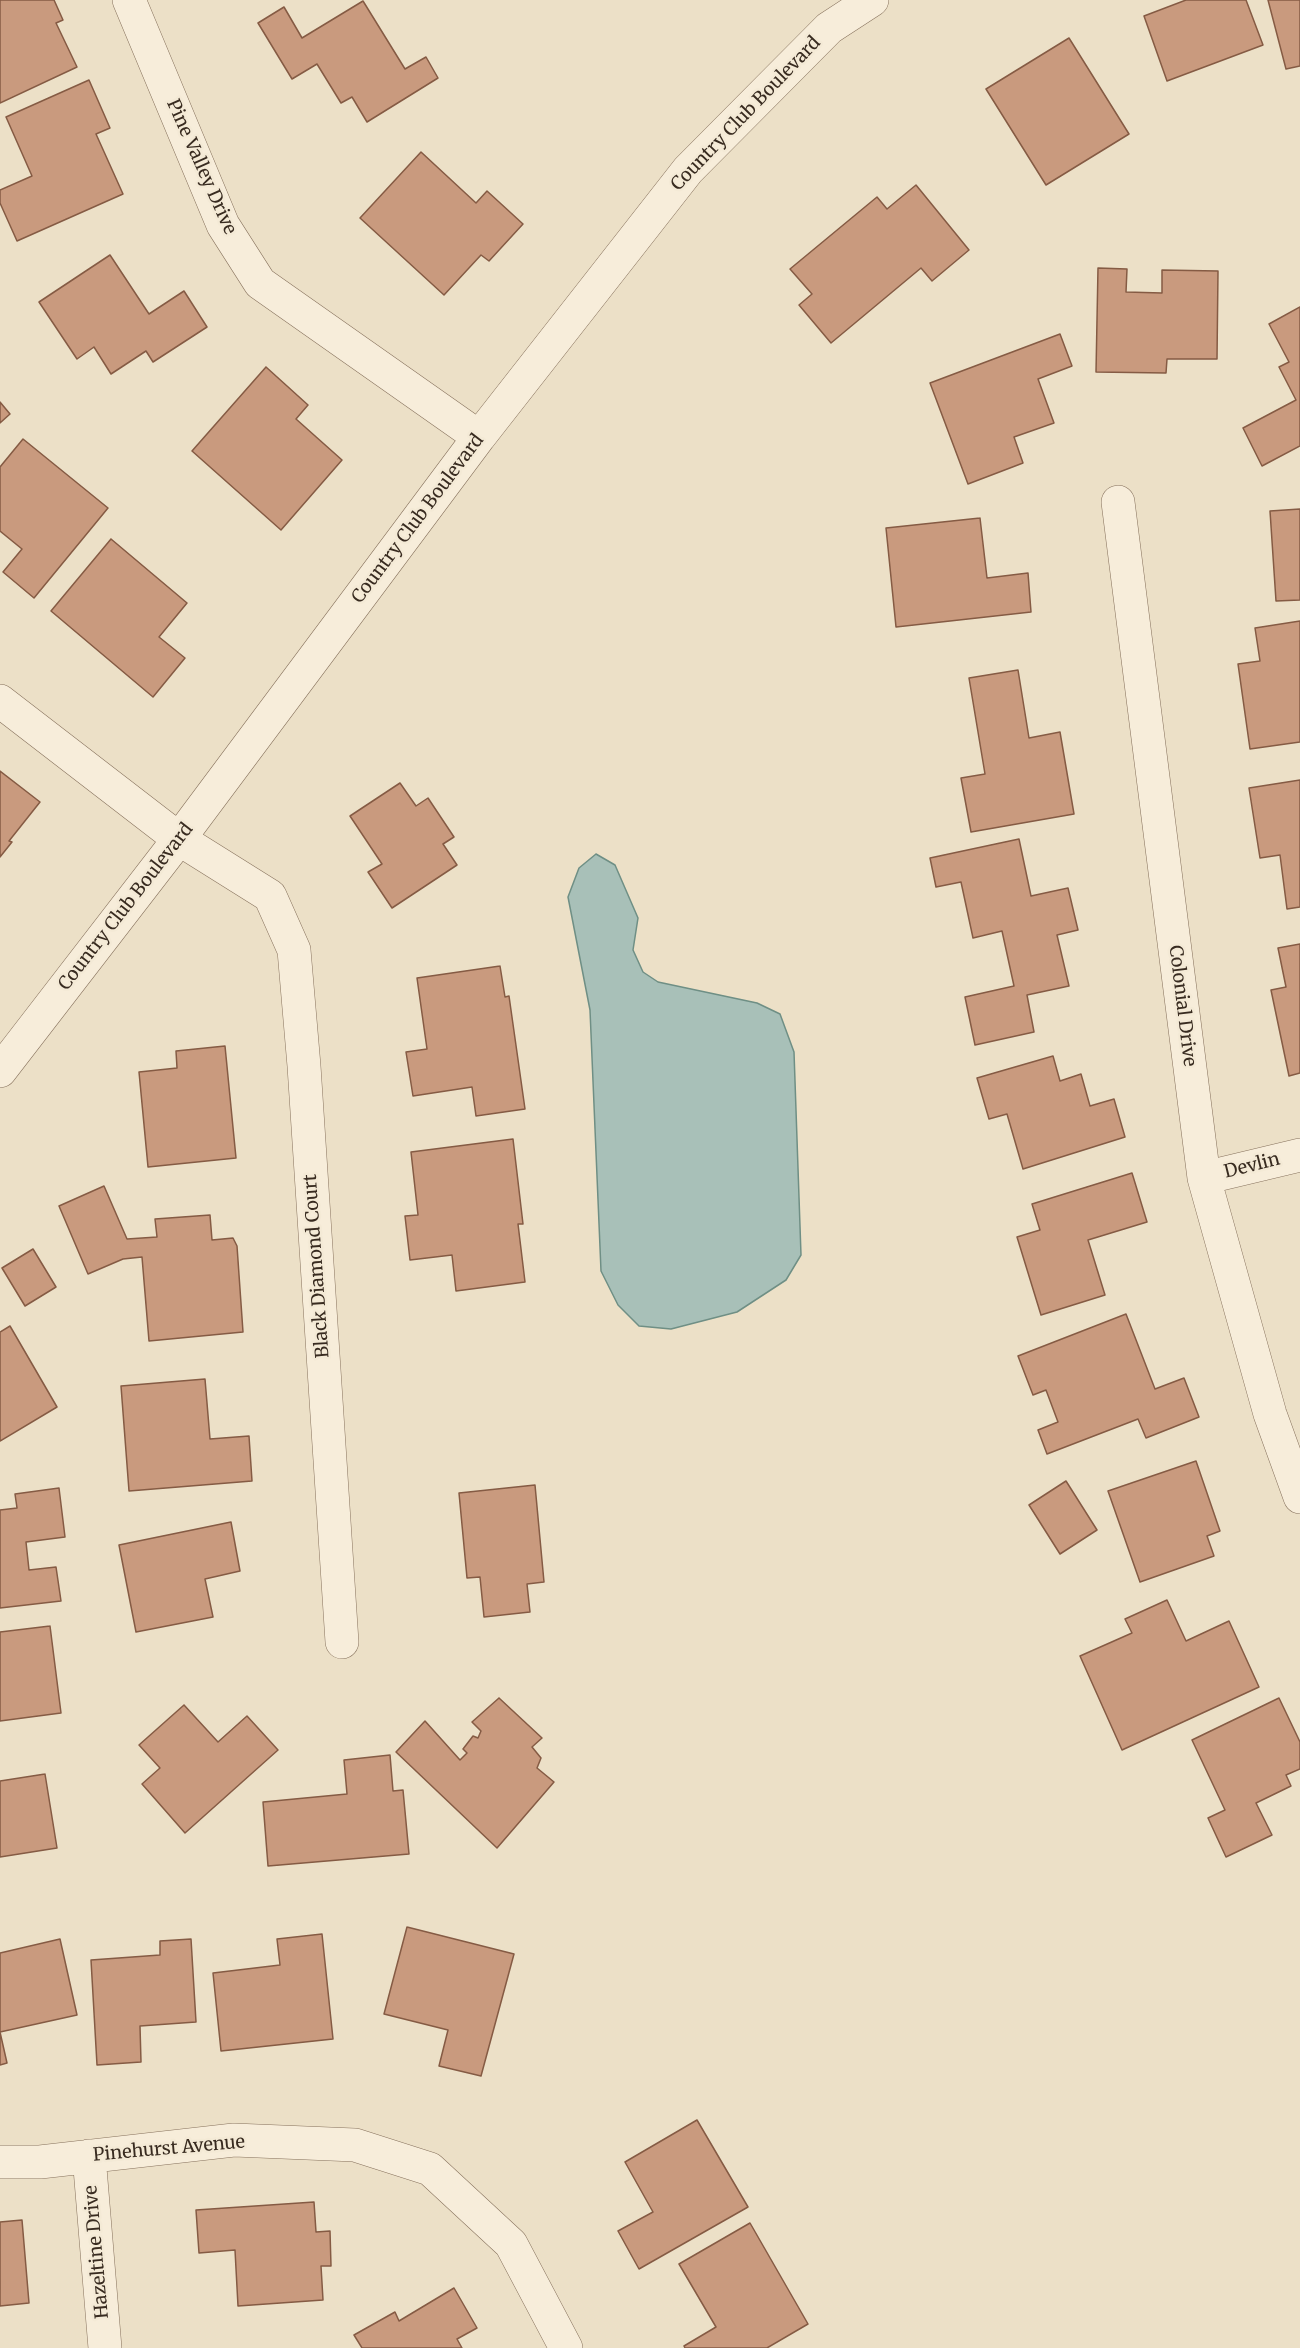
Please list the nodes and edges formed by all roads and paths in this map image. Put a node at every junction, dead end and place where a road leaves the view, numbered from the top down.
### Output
1 (129, 0) edge
2 (872, 0) edge
3 (479, 437) junction
4 (1118, 502) dead end
5 (0, 701) edge
6 (179, 840) junction
7 (0, 1071) edge
8 (1300, 1155) edge
9 (1204, 1178) junction
10 (1300, 1497) edge
11 (342, 1642) dead end
12 (89, 2156) junction
13 (0, 2162) edge
14 (105, 2348) edge
15 (566, 2348) edge

1 - 3 street, Pine Valley Drive
2 - 3 street, Country Club Boulevard
3 - 6 street, Country Club Boulevard
4 - 9 street, Colonial Drive
5 - 6 street
6 - 7 street, Country Club Boulevard
6 - 11 street, Black Diamond Court
8 - 9 street, Devlin
9 - 10 street, Colonial Drive
12 - 13 street, Pinehurst Avenue
12 - 14 street, Hazeltine Drive
12 - 15 street, Pinehurst Avenue

